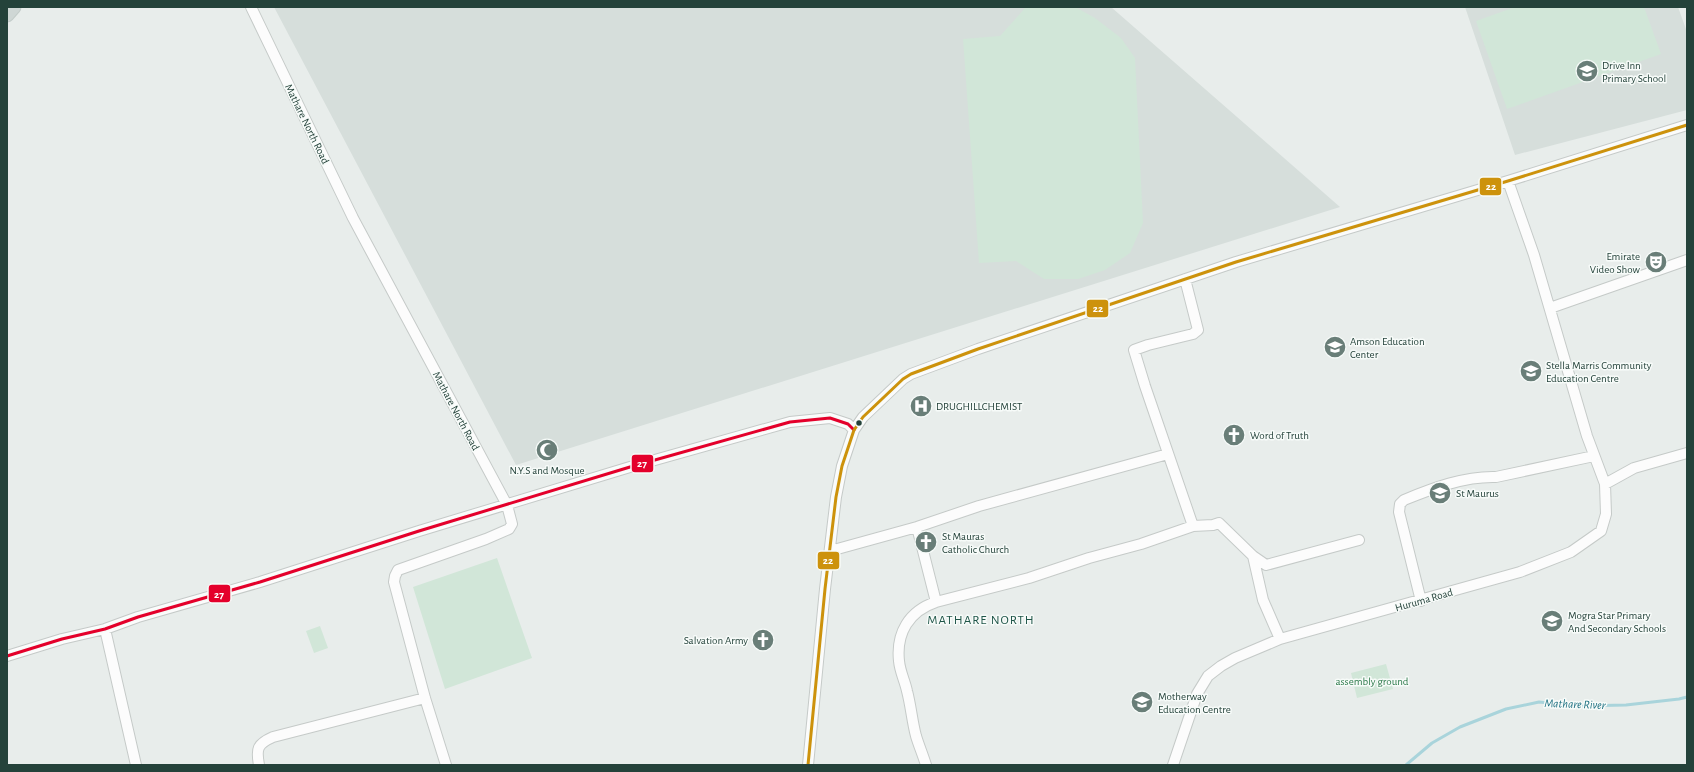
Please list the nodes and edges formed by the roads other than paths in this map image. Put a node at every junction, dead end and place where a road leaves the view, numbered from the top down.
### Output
1 (14, 7) edge
2 (251, 7) edge
3 (7, 15) edge
4 (1687, 125) edge
5 (1508, 181) junction
6 (1687, 260) edge
7 (1185, 279) junction
8 (1550, 308) junction
9 (854, 430) junction
10 (1687, 453) edge
11 (1168, 454) junction
12 (1594, 456) junction
13 (1605, 484) junction
14 (507, 504) junction
15 (1193, 526) junction
16 (917, 527) junction
17 (1359, 540) dead end
18 (830, 551) junction
19 (1253, 556) junction
20 (1421, 601) junction
21 (936, 602) junction
22 (105, 629) junction
23 (1280, 640) junction
24 (7, 656) edge
25 (425, 698) junction
26 (136, 765) edge
27 (259, 765) edge
28 (446, 765) edge
29 (808, 765) edge
30 (926, 765) edge
31 (1174, 765) edge

1 - 3 main road
2 - 14 street, Mathare North Road
4 - 5 street
5 - 7 street
5 - 8 street, Huruma Road
6 - 8 street
7 - 9 street
7 - 11 street
8 - 12 street, Huruma Road
9 - 14 street
9 - 18 street
10 - 13 street
11 - 15 street
11 - 16 street
12 - 13 street, Huruma Road
12 - 20 street
13 - 20 street, Huruma Road
14 - 22 street
14 - 25 street, Mathare North Road
15 - 19 street
15 - 21 street
16 - 18 street
16 - 21 street
17 - 19 street
18 - 29 street
19 - 23 street
20 - 23 street, Huruma Road
21 - 30 street
22 - 24 street
22 - 26 street
23 - 31 street, Huruma Road
25 - 27 street
25 - 28 street, Mathare North Road

